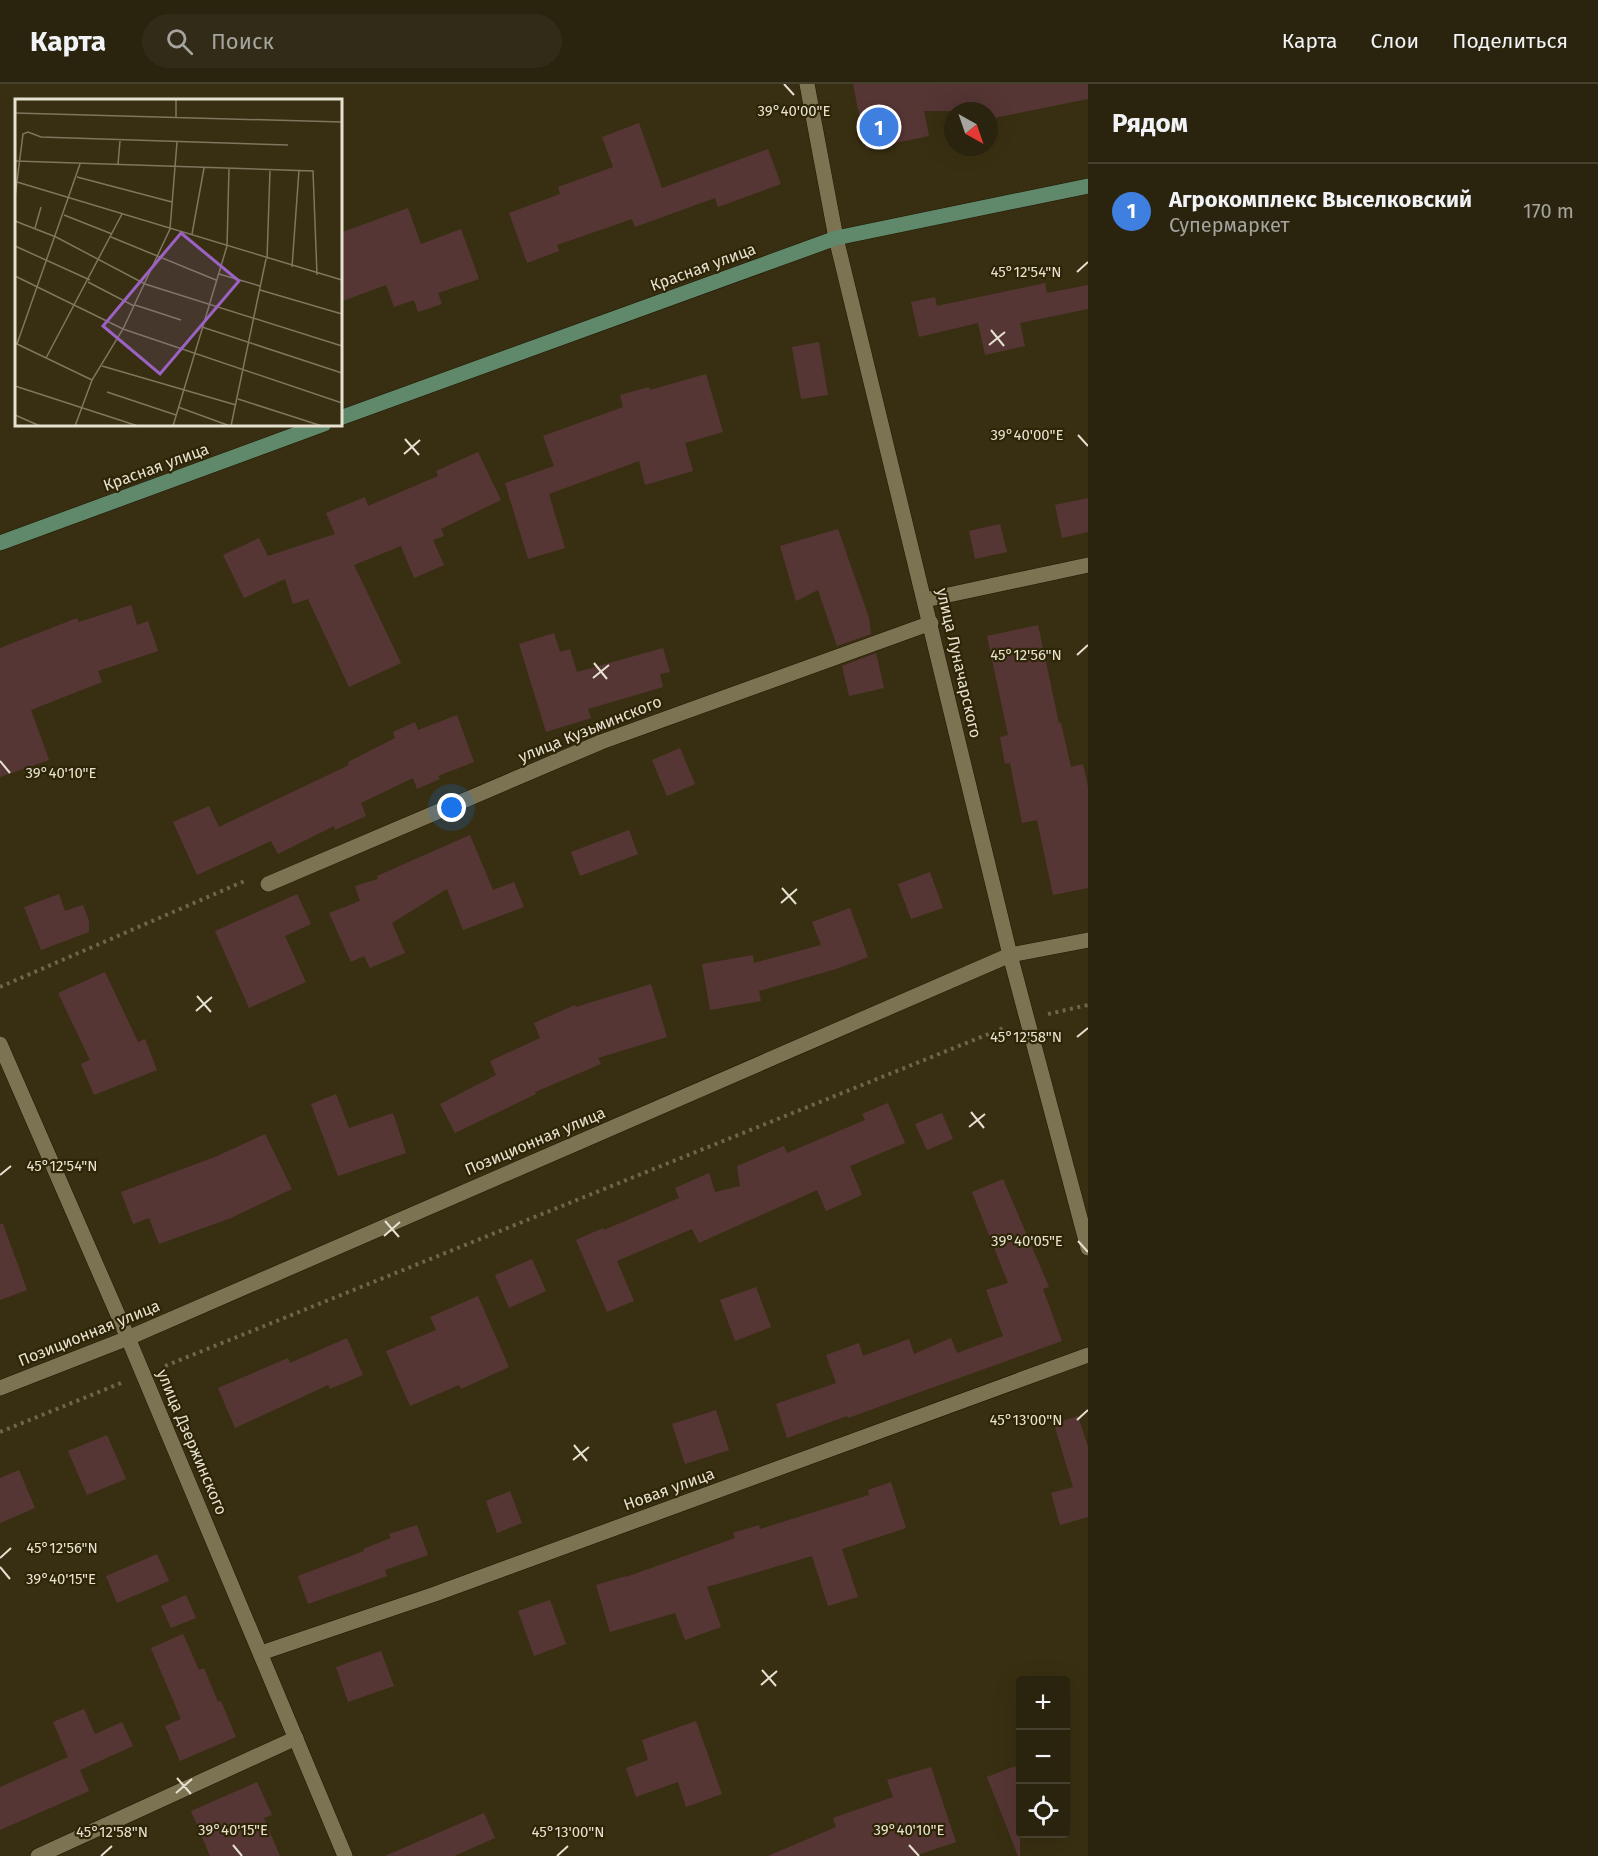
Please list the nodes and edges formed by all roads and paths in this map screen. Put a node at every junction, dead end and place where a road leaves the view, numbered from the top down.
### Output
1 (807, 84) edge
2 (1088, 186) edge
3 (836, 238) junction
4 (342, 417) edge
5 (319, 426) edge
6 (0, 543) edge
7 (1088, 565) edge
8 (925, 600) junction
9 (931, 623) junction
10 (268, 884) joint
11 (1088, 940) edge
12 (1010, 955) junction
13 (0, 987) edge
14 (1088, 1005) edge
15 (1026, 1019) junction
16 (0, 1044) edge
17 (1088, 1248) edge
18 (128, 1338) junction
19 (1088, 1354) edge
20 (144, 1374) junction
21 (0, 1388) edge
22 (0, 1432) edge
23 (261, 1653) junction
24 (296, 1738) junction
25 (38, 1856) edge
26 (345, 1856) edge

1 - 3 street, улица Луначарского
2 - 3 main road, Красная улица
3 - 4 main road, Красная улица
3 - 8 street, улица Луначарского
5 - 6 main road, Красная улица
7 - 8 street
8 - 9 street, улица Луначарского
9 - 10 street, улица Кузьминского
9 - 12 street, улица Луначарского
10 - 13 path
11 - 12 street, Позиционная улица
12 - 15 street, улица Луначарского
12 - 18 street, Позиционная улица
14 - 15 path
15 - 17 street, улица Луначарского
15 - 20 path
16 - 18 street, улица Дзержинского
18 - 20 street, улица Дзержинского
18 - 21 street, Позиционная улица
19 - 23 street, Новая улица
20 - 22 path
20 - 23 street, улица Дзержинского
23 - 24 street, улица Дзержинского
24 - 25 street
24 - 26 street, улица Дзержинского

